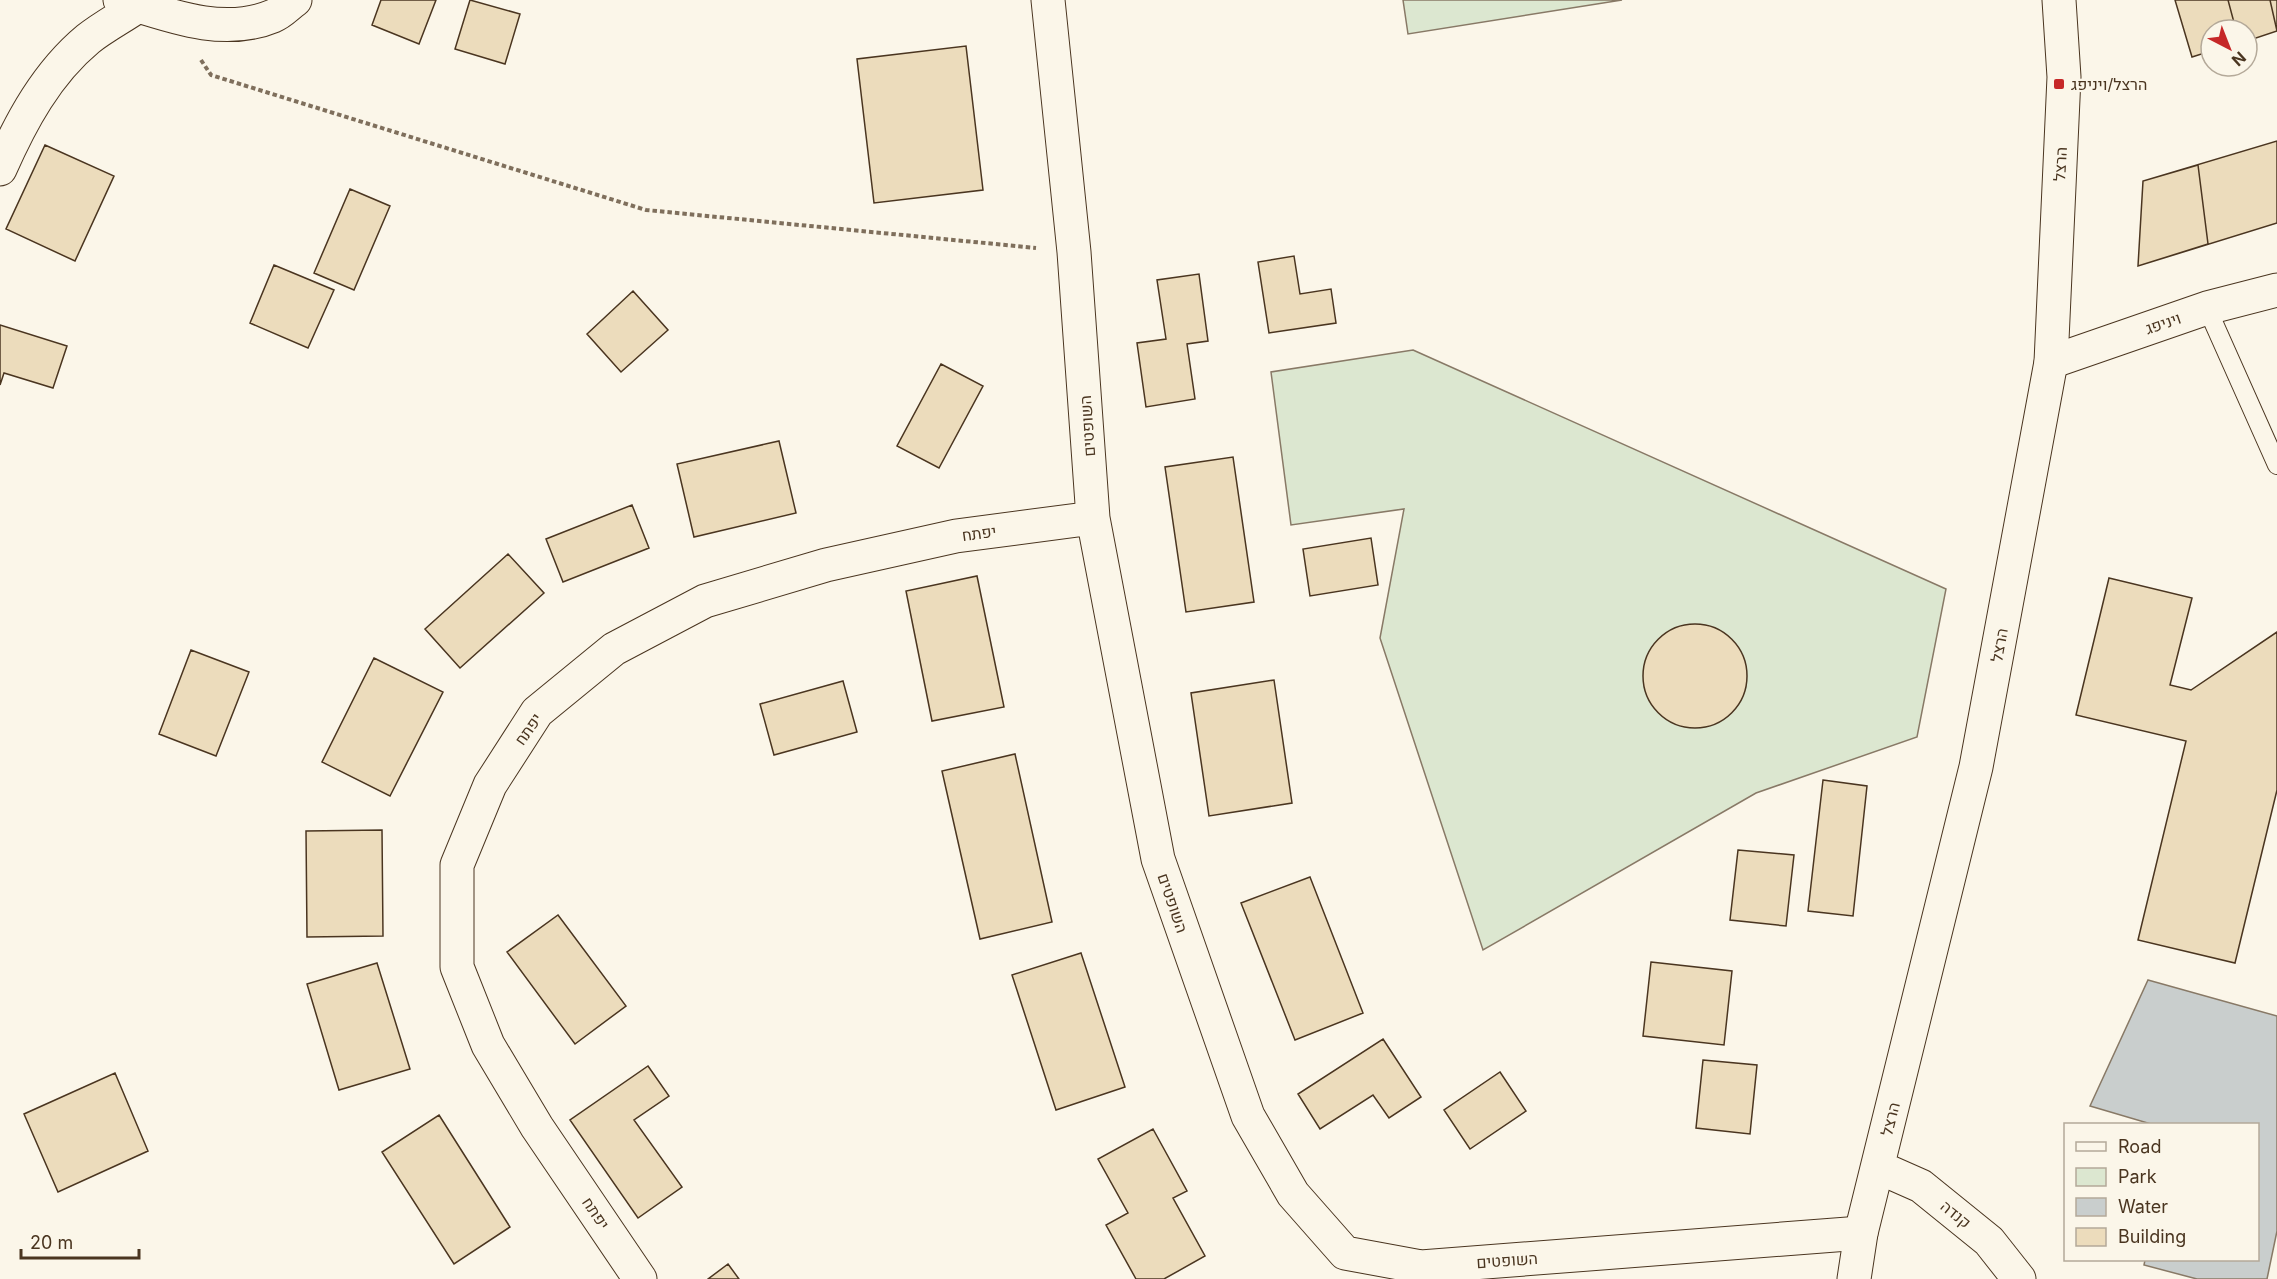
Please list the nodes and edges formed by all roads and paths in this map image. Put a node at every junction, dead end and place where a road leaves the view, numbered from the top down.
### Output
1 (1048, 0) edge
2 (2059, 0) edge
3 (129, 3) edge
4 (284, 8) edge
5 (169, 16) junction
6 (0, 169) edge
7 (1074, 252) junction
8 (2277, 290) edge
9 (2207, 308) junction
10 (2051, 362) junction
11 (2277, 465) edge
12 (1093, 518) junction
13 (1878, 1167) junction
14 (1861, 1233) junction
15 (640, 1279) edge
16 (1854, 1279) edge
17 (2019, 1279) edge

1 - 7 street, השופטים
2 - 10 street, הרצל
3 - 5 street
3 - 6 street
4 - 5 street
5 - 7 path
7 - 12 street, השופטים
8 - 9 street, ויניפג
9 - 10 street, ויניפג
9 - 11 lane
10 - 13 street, הרצל
12 - 14 street, השופטים
12 - 15 street, יפתח
13 - 14 street, הרצל
13 - 17 street, קנדה
14 - 16 street, הרצל

